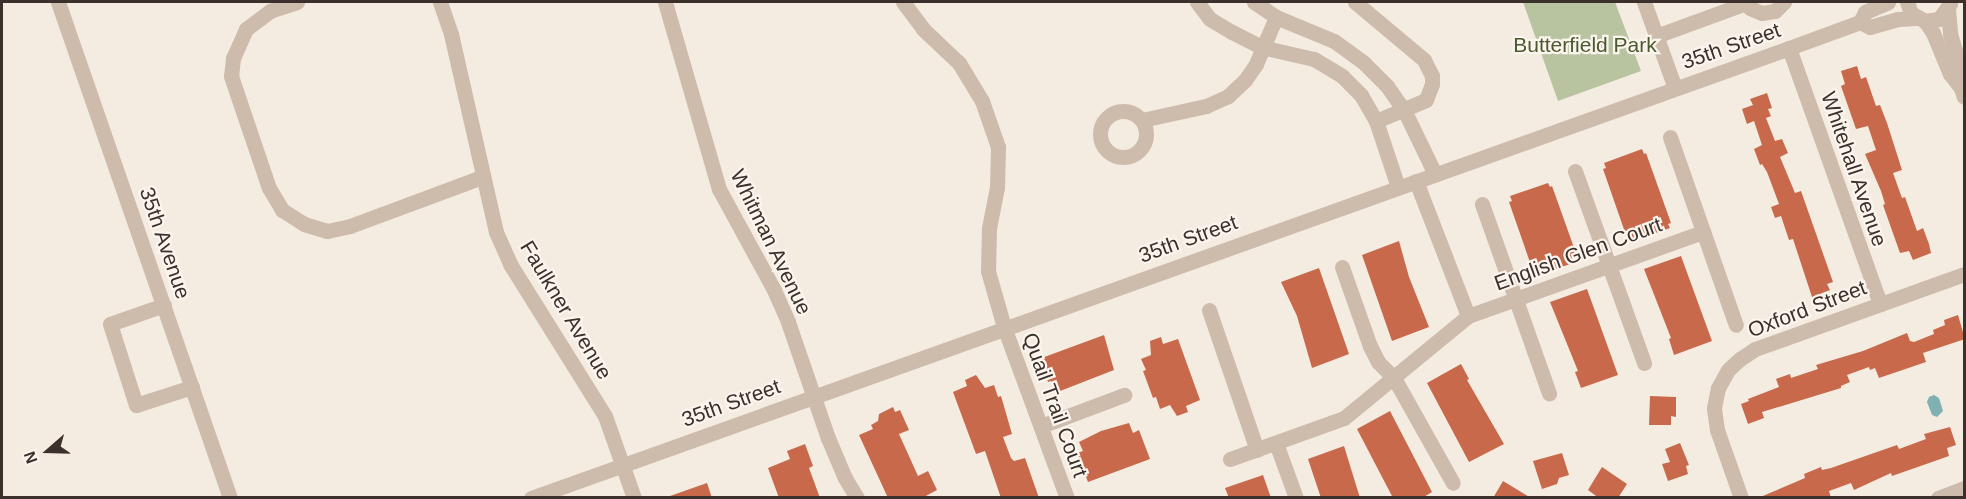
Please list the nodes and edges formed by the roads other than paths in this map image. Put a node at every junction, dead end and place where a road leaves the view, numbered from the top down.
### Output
1 (58, 2) edge
2 (297, 2) edge
3 (440, 2) edge
4 (665, 2) edge
5 (903, 2) edge
6 (1197, 2) edge
7 (1254, 2) edge
8 (1355, 2) edge
9 (1644, 2) edge
10 (1746, 2) edge
11 (1784, 2) edge
12 (1888, 2) edge
13 (1907, 2) edge
14 (1950, 4) edge
15 (1276, 17) junction
16 (1920, 19) junction
17 (1860, 22) junction
18 (1656, 36) junction
19 (1262, 47) junction
20 (1789, 48) junction
21 (1675, 88) junction
22 (1963, 93) edge
23 (1402, 109) junction
24 (1142, 120) dead end
25 (1376, 121) junction
26 (1670, 137) dead end
27 (1575, 171) dead end
28 (1435, 174) junction
29 (482, 177) junction
30 (1416, 181) junction
31 (1398, 187) junction
32 (1482, 204) dead end
33 (1703, 232) junction
34 (1609, 266) junction
35 (1342, 267) dead end
36 (1965, 274) edge
37 (1516, 299) junction
38 (1880, 304) junction
39 (164, 305) junction
40 (1209, 310) dead end
41 (1468, 316) junction
42 (1736, 325) dead end
43 (1004, 327) junction
44 (1644, 363) dead end
45 (1394, 378) junction
46 (192, 387) junction
47 (1550, 393) dead end
48 (813, 395) junction
49 (1124, 395) dead end
50 (1041, 426) junction
51 (1276, 443) junction
52 (1257, 450) junction
53 (1230, 459) dead end
54 (622, 464) junction
55 (1453, 483) dead end
56 (1965, 488) edge
57 (230, 498) edge
58 (531, 498) edge
59 (634, 498) edge
60 (857, 498) edge
61 (1066, 498) edge
62 (1296, 498) edge
63 (1741, 498) edge
64 (1938, 498) edge

1 - 39 street, 35th Avenue
2 - 29 street
3 - 29 street, Faulkner Avenue
4 - 48 street, Whitman Avenue
5 - 43 street, Quail Trail Court
6 - 19 street
7 - 15 street
8 - 23 street
9 - 18 street
10 - 11 street
10 - 18 street
12 - 17 street, 35th Street
13 - 16 street
14 - 16 street, 35th Street
14 - 22 street
15 - 19 street
15 - 23 street
16 - 17 street, 35th Street
16 - 22 street
17 - 20 street, 35th Street
18 - 21 street
19 - 24 street
19 - 25 street
20 - 21 street, 35th Street
20 - 38 street, Whitehall Avenue
21 - 28 street, 35th Street
23 - 25 street
23 - 28 street
25 - 31 street
26 - 33 street
27 - 34 street
28 - 30 street, 35th Street
29 - 54 street, Faulkner Avenue
30 - 31 street, 35th Street
30 - 41 street
31 - 43 street, 35th Street
32 - 37 street
33 - 34 street, English Glen Court
33 - 42 street
34 - 37 street, English Glen Court
34 - 44 street
35 - 45 street
36 - 38 street, Oxford Street
37 - 41 street, English Glen Court
37 - 47 street
38 - 63 street, Oxford Street
39 - 46 street, 35th Avenue
39 - 46 street
40 - 52 street
41 - 45 street, English Glen Court
43 - 48 street, 35th Street
43 - 50 street, Quail Trail Court
45 - 51 street, English Glen Court
45 - 55 street
46 - 57 street, 35th Avenue
48 - 54 street, 35th Street
48 - 60 street, Whitman Avenue
49 - 50 street
50 - 61 street, Quail Trail Court
51 - 52 street, English Glen Court
51 - 62 street
52 - 53 street, English Glen Court
54 - 58 street, 35th Street
54 - 59 street, Faulkner Avenue
56 - 64 street

